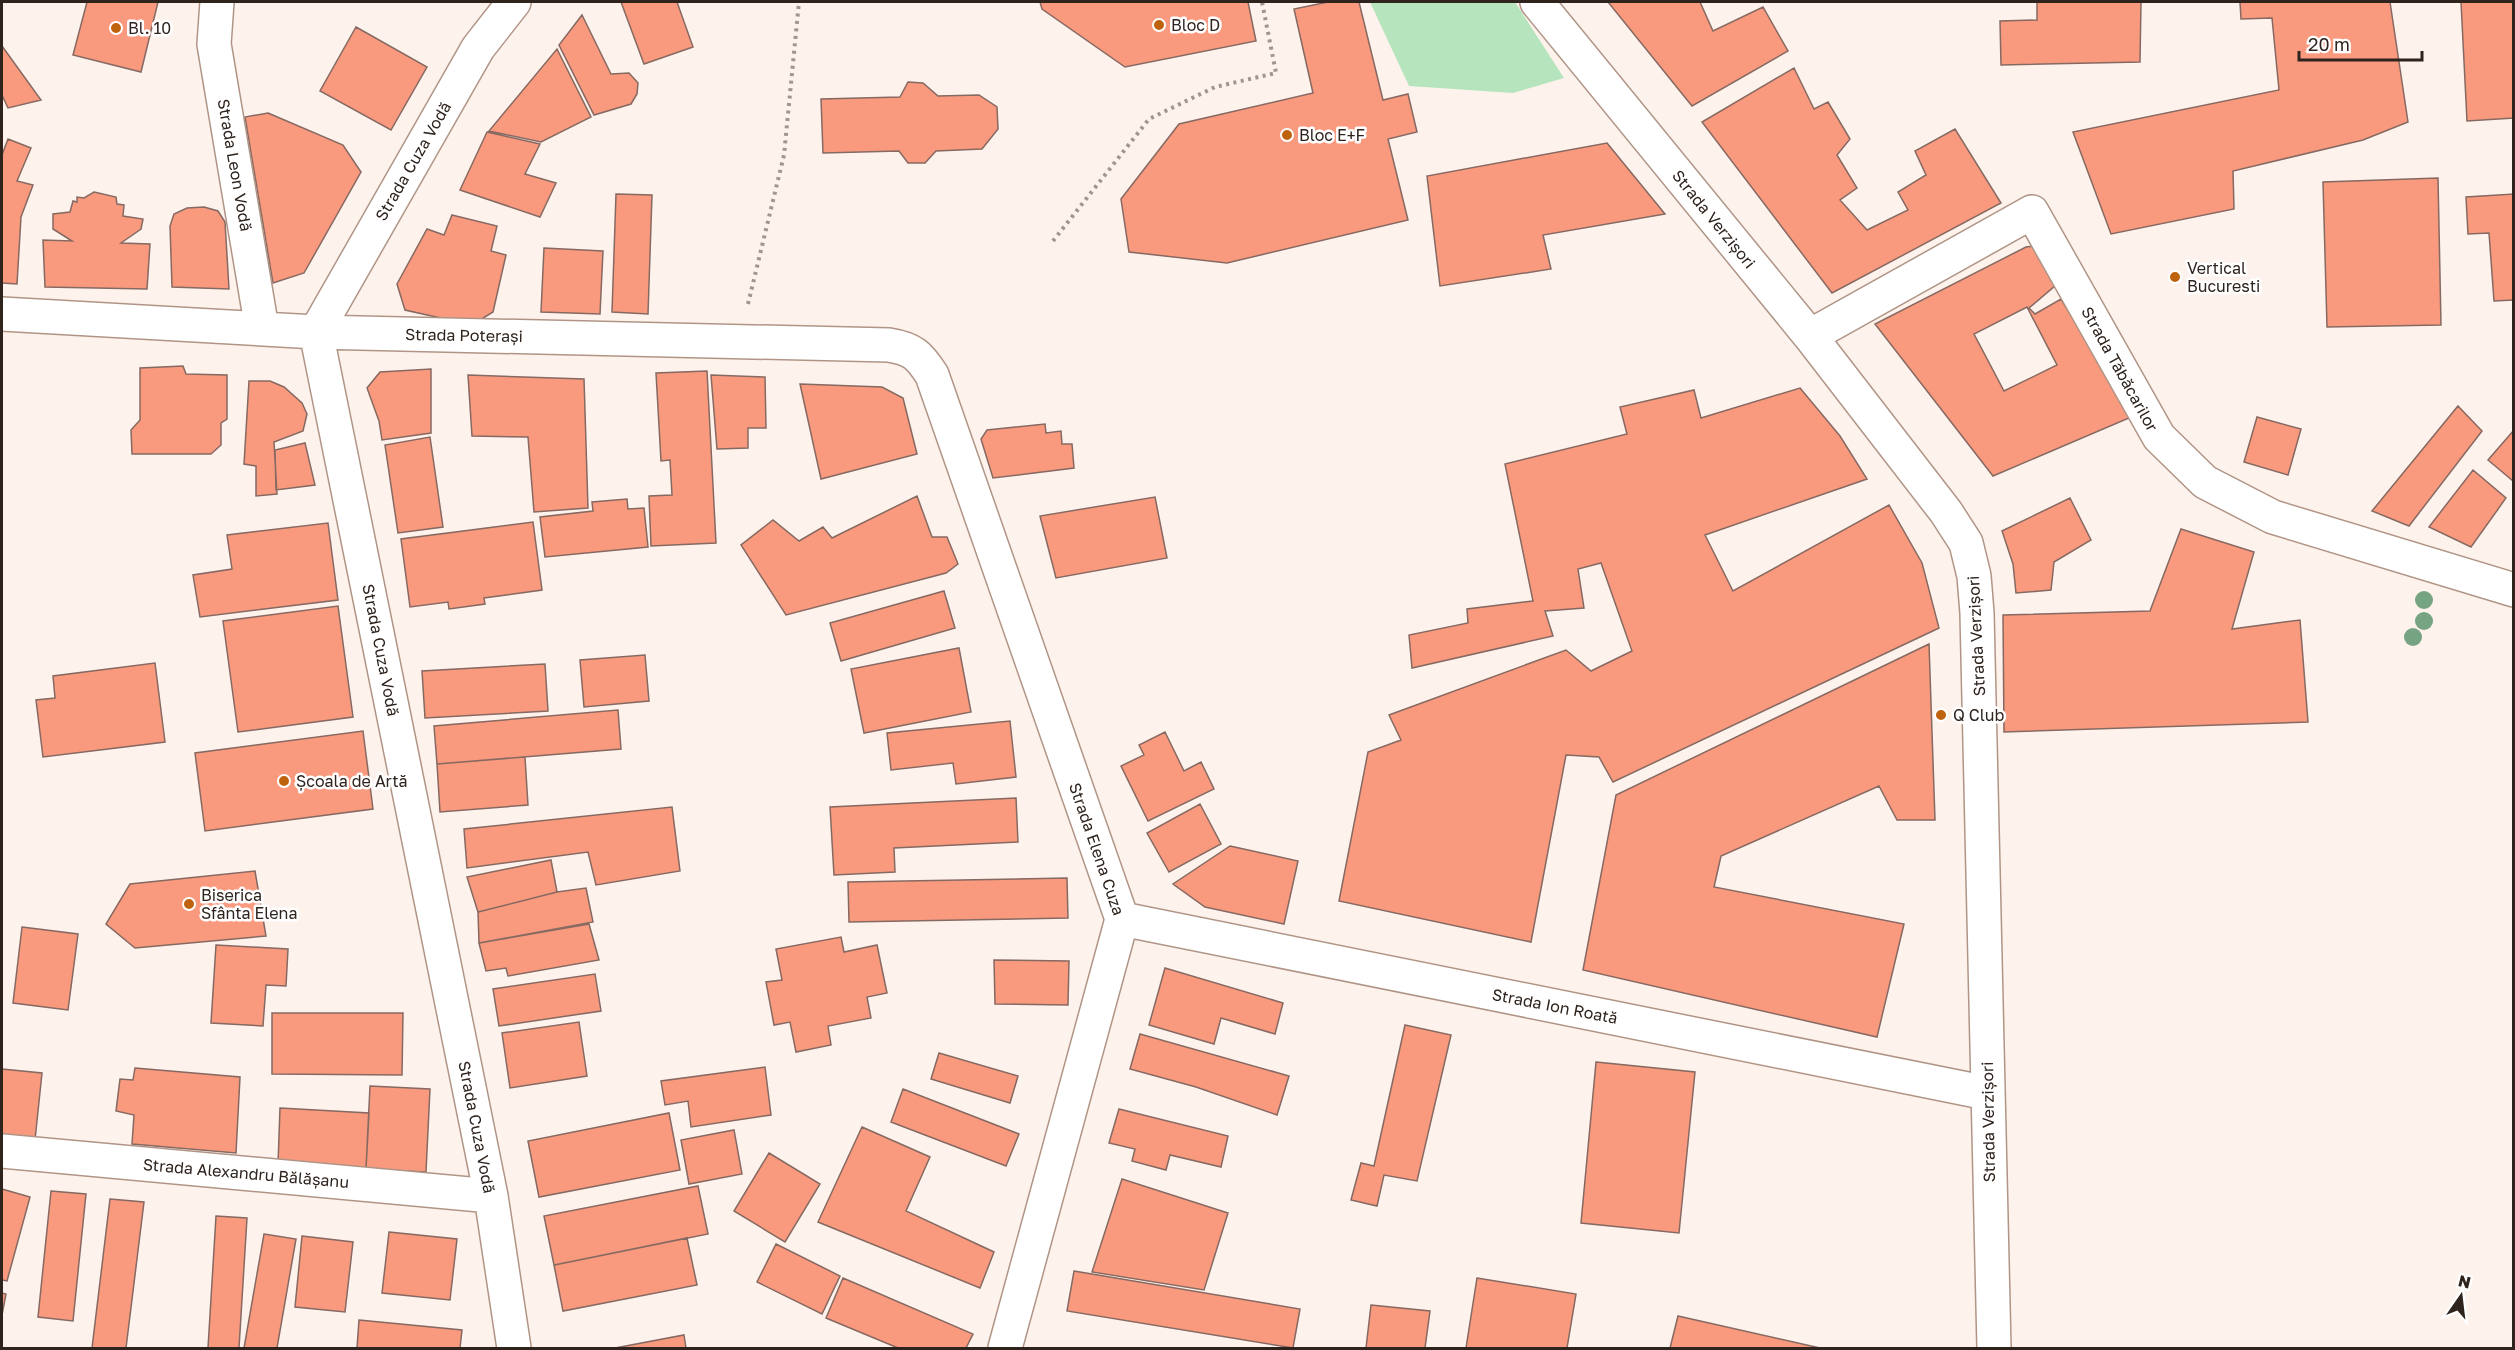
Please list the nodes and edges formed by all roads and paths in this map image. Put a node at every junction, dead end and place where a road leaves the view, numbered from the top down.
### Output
1 (217, 2) edge
2 (514, 2) edge
3 (799, 2) edge
4 (1262, 2) edge
5 (1537, 2) edge
6 (1053, 241) dead end
7 (748, 304) dead end
8 (2, 314) edge
9 (262, 329) junction
10 (316, 332) junction
11 (1810, 336) junction
12 (923, 360) joint
13 (2514, 590) edge
14 (1122, 919) junction
15 (1987, 1093) junction
16 (2, 1151) edge
17 (491, 1196) junction
18 (514, 1348) edge
19 (1005, 1348) edge
20 (1994, 1348) edge

1 - 9 street, Strada Leon Vodă
2 - 10 street, Strada Cuza Vodă
3 - 7 path
4 - 6 path
5 - 11 street, Strada Verzișori
8 - 9 street, Strada Poterași
9 - 10 street, Strada Poterași
10 - 12 street, Strada Poterași
10 - 17 street, Strada Cuza Vodă
11 - 13 street, Strada Tăbăcarilor
11 - 15 street, Strada Verzișori
12 - 14 street, Strada Elena Cuza
14 - 15 street, Strada Ion Roată
14 - 19 street, Strada Elena Cuza
15 - 20 street, Strada Verzișori
16 - 17 street, Strada Alexandru Bălășanu
17 - 18 street, Strada Cuza Vodă

